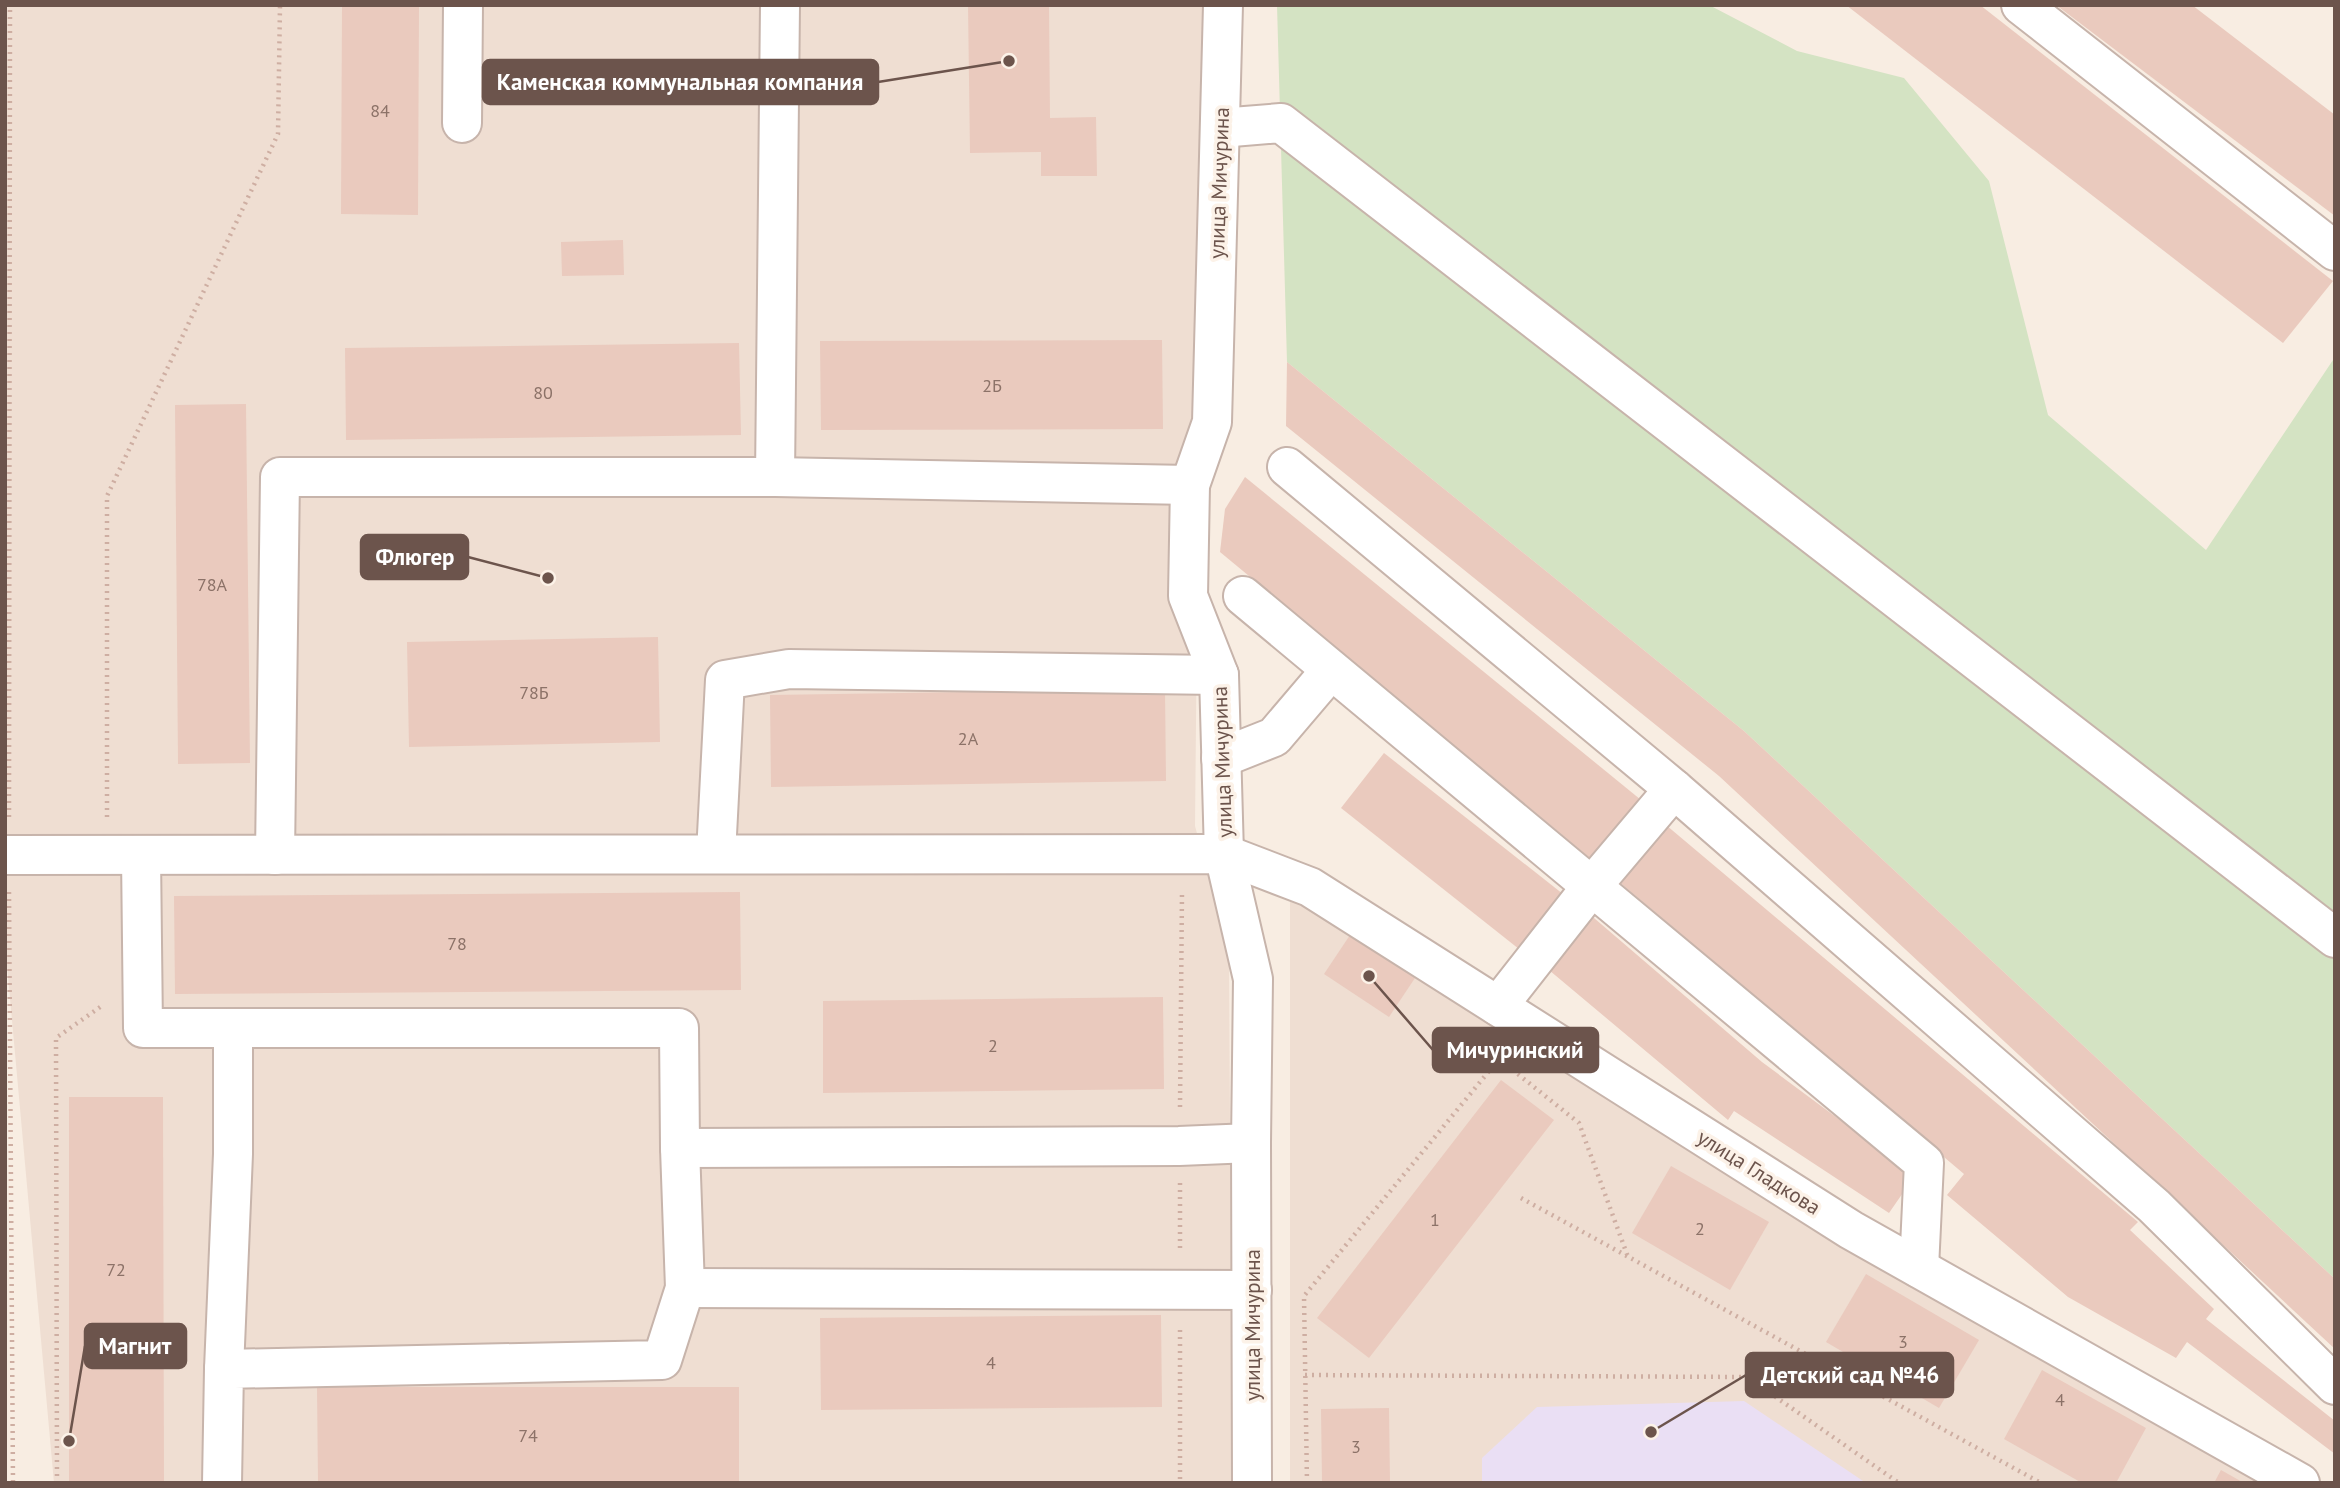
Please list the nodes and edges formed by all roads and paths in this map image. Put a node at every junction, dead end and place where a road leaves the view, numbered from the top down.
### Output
1 (10, 5) edge
2 (280, 5) edge
3 (463, 5) edge
4 (780, 5) edge
5 (1223, 5) edge
6 (2021, 5) edge
7 (462, 123) dead end
8 (1220, 128) junction
9 (2335, 251) edge
10 (1287, 467) dead end
11 (775, 477) junction
12 (1190, 485) junction
13 (1243, 596) dead end
14 (1331, 670) junction
15 (1219, 675) junction
16 (1221, 758) junction
17 (1674, 789) junction
18 (1224, 854) junction
19 (7, 855) edge
20 (124, 855) junction
21 (275, 855) junction
22 (716, 855) junction
23 (1591, 886) junction
24 (2335, 938) edge
25 (109, 1001) dead end
26 (1497, 1006) junction
27 (233, 1028) junction
28 (1251, 1143) junction
29 (680, 1148) junction
30 (1521, 1198) dead end
31 (1628, 1256) junction
32 (1919, 1268) junction
33 (685, 1288) junction
34 (1252, 1290) junction
35 (224, 1369) junction
36 (1305, 1375) junction
37 (2335, 1385) edge
38 (13, 1483) edge
39 (57, 1483) edge
40 (222, 1483) edge
41 (1252, 1483) edge
42 (1307, 1483) edge
43 (1899, 1483) edge
44 (2041, 1483) edge
45 (2300, 1483) edge

1 - 19 path
2 - 20 path
3 - 7 street
4 - 11 street
5 - 8 street, улица Мичурина
6 - 9 street
8 - 12 street, улица Мичурина
8 - 24 street
10 - 17 street
11 - 12 street
11 - 21 street
12 - 15 street, улица Мичурина
13 - 14 street
14 - 16 street
14 - 23 street
15 - 16 street, улица Мичурина
15 - 22 street
16 - 18 street, улица Мичурина
17 - 23 street
17 - 37 street
18 - 22 street
18 - 26 street, улица Гладкова
18 - 28 street, улица Мичурина
19 - 20 street
19 - 38 path
20 - 21 street
20 - 27 street
21 - 22 street
23 - 26 street
23 - 32 street
25 - 39 path
26 - 32 street, улица Гладкова
27 - 29 street
27 - 35 street
28 - 29 street
28 - 34 street, улица Мичурина
29 - 33 street
30 - 31 path
31 - 36 path
31 - 44 path
32 - 45 street, улица Гладкова
33 - 34 street
33 - 35 street
34 - 41 street, улица Мичурина
35 - 40 street
36 - 42 path
36 - 43 path

